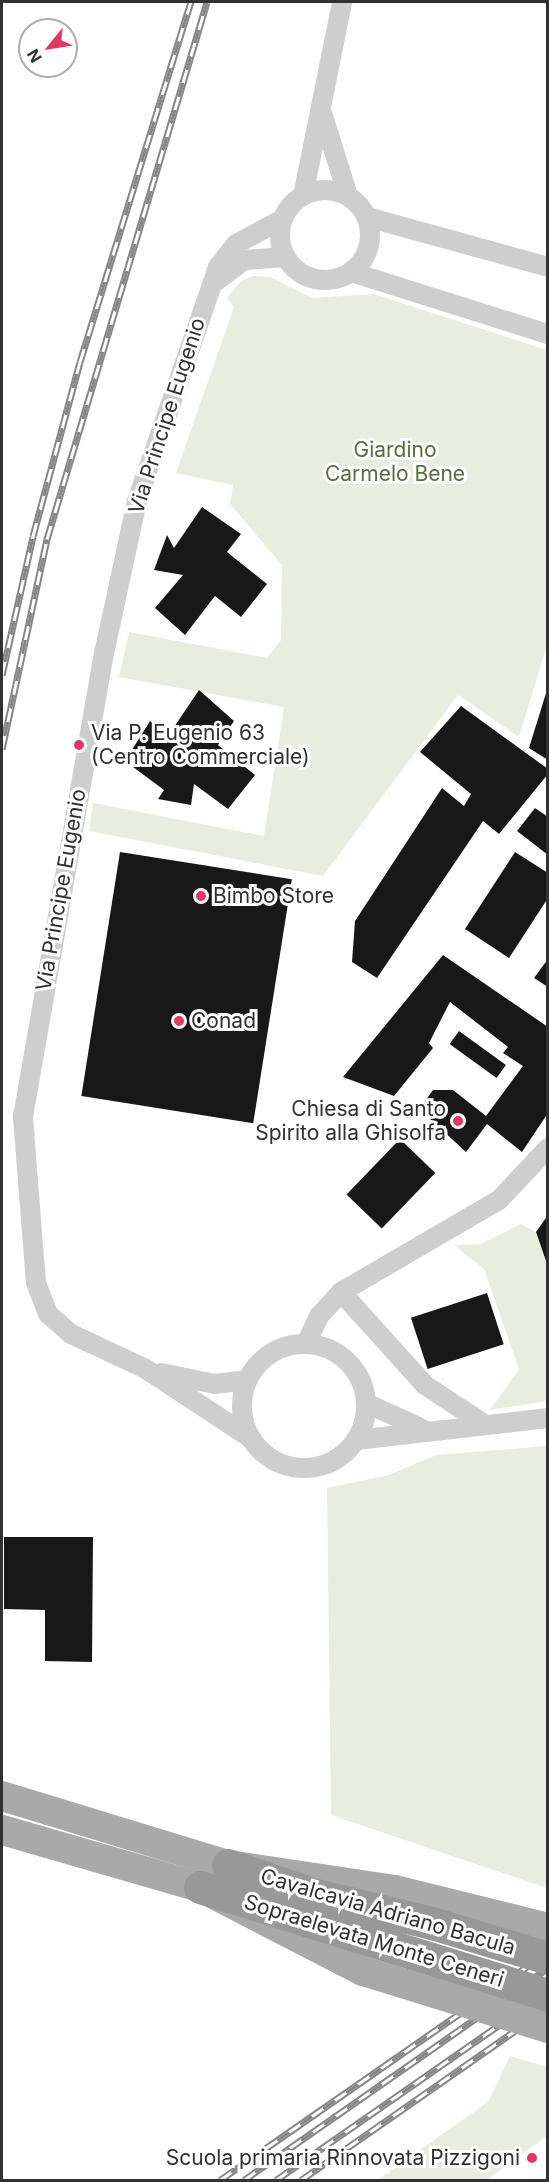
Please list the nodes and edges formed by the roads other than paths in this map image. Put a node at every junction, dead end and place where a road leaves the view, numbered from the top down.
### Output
1 (342, 2) edge
2 (322, 113) junction
3 (303, 196) junction
4 (348, 196) junction
5 (367, 217) junction
6 (283, 219) junction
7 (286, 257) junction
8 (548, 267) edge
9 (351, 272) junction
10 (208, 292) junction
11 (548, 334) edge
12 (548, 1148) edge
13 (341, 1292) junction
14 (306, 1344) junction
15 (146, 1369) junction
16 (248, 1380) junction
17 (366, 1403) junction
18 (548, 1418) edge
19 (484, 1424) junction
20 (424, 1429) junction
21 (252, 1439) junction
22 (356, 1440) junction
23 (2, 1796) edge
24 (15, 1834) edge
25 (228, 1864) junction
26 (200, 1887) junction
27 (548, 1928) edge
28 (548, 1958) edge
29 (548, 1995) edge
30 (548, 2028) edge

1 - 2 street, Via Principe Eugenio
2 - 3 street, Via Principe Eugenio
2 - 4 street, Via Principe Eugenio
3 - 4 street
3 - 6 street, Via Principe Eugenio
4 - 5 street, Via Principe Eugenio
5 - 8 street
5 - 9 street
6 - 7 street
6 - 10 street, Via Principe Eugenio
7 - 9 street
7 - 10 street, Via Principe Eugenio
9 - 11 street
10 - 15 street, Via Principe Eugenio
12 - 13 street
13 - 14 street
13 - 19 street
14 - 16 street
14 - 17 street
15 - 16 street, Via Principe Eugenio
15 - 21 street, Via Principe Eugenio
16 - 21 street
17 - 20 street
17 - 22 street
18 - 19 street
19 - 20 street
20 - 22 street
21 - 22 street
23 - 25 main road, Cavalcavia Adriano Bacula
24 - 26 main road, Cavalcavia Adriano Bacula
25 - 27 main road, Cavalcavia Adriano Bacula
25 - 28 highway, Cavalcavia Adriano Bacula, bridge
26 - 29 highway, Sopraelevata Monte Ceneri, bridge
26 - 30 main road, Cavalcavia Adriano Bacula, bridge

